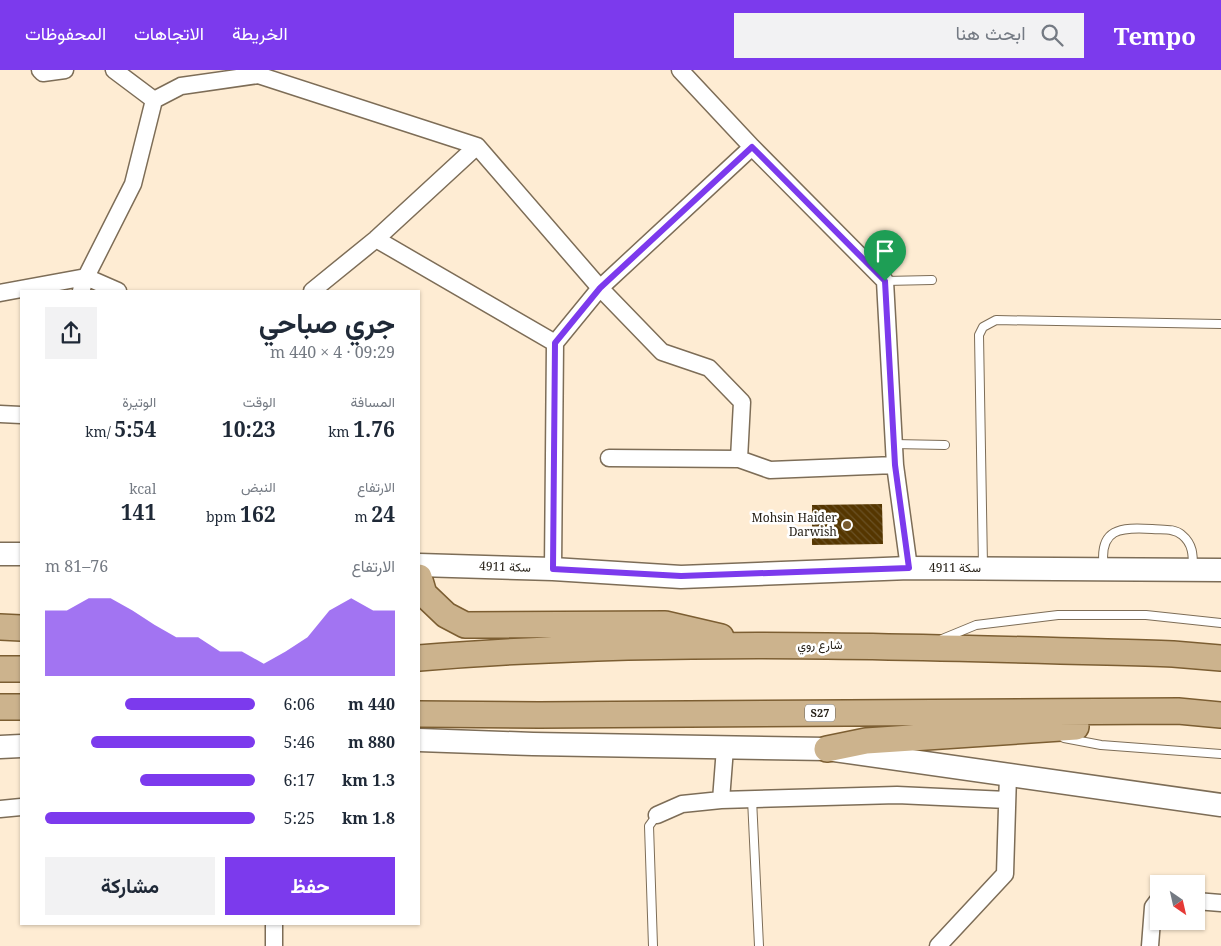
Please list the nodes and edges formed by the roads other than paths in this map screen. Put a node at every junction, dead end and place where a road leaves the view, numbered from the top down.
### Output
1 (40, 70) edge
2 (65, 70) edge
3 (114, 70) edge
4 (680, 70) edge
5 (154, 100) junction
6 (477, 146) junction
7 (752, 147) junction
8 (376, 239) junction
9 (932, 280) dead end
10 (885, 281) junction
11 (84, 284) edge
12 (600, 288) junction
13 (28, 290) edge
14 (113, 290) edge
15 (313, 290) edge
16 (20, 291) edge
17 (0, 293) edge
18 (1221, 324) edge
19 (555, 343) junction
20 (0, 414) edge
21 (20, 415) edge
22 (894, 444) junction
23 (945, 445) dead end
24 (608, 458) dead end
25 (739, 459) junction
26 (895, 465) junction
27 (0, 554) edge
28 (20, 554) edge
29 (420, 565) edge
30 (909, 568) junction
31 (983, 568) junction
32 (553, 569) junction
33 (1104, 569) junction
34 (1193, 570) junction
35 (1221, 570) edge
36 (420, 580) edge
37 (1221, 624) edge
38 (0, 627) edge
39 (20, 628) edge
40 (420, 644) edge
41 (758, 645) junction
42 (924, 647) junction
43 (508, 651) junction
44 (420, 658) edge
45 (1221, 658) edge
46 (0, 669) edge
47 (20, 669) edge
48 (0, 707) edge
49 (20, 707) edge
50 (420, 714) edge
51 (1221, 715) edge
52 (1221, 728) edge
53 (1030, 730) junction
54 (420, 740) edge
55 (20, 746) edge
56 (0, 747) edge
57 (725, 748) junction
58 (828, 749) junction
59 (1221, 754) edge
60 (1008, 775) junction
61 (752, 799) junction
62 (721, 800) junction
63 (1007, 800) junction
64 (1221, 805) edge
65 (20, 807) edge
66 (0, 808) edge
67 (657, 815) joint
68 (1205, 902) edge
69 (1221, 904) edge
70 (274, 925) edge
71 (1151, 930) edge
72 (274, 946) edge
73 (652, 946) edge
74 (759, 946) edge
75 (938, 946) edge
76 (1150, 946) edge

1 - 2 street
3 - 5 street
4 - 7 street
5 - 6 street
5 - 11 street
6 - 8 street
6 - 12 street
7 - 10 street
7 - 12 street
8 - 15 street
8 - 19 street
9 - 10 lane
10 - 22 street
11 - 13 street
11 - 14 street
12 - 19 street
12 - 25 street
16 - 17 street
18 - 31 lane
19 - 32 street
20 - 21 street
22 - 23 lane
22 - 26 street
24 - 25 street
25 - 26 street
26 - 30 street
27 - 28 street
29 - 32 street, سكة 4911
30 - 31 street, سكة 4911
30 - 32 street, سكة 4911
31 - 33 street, سكة 4911
33 - 34 street, سكة 4911
33 - 34 lane
34 - 35 street, سكة 4911
36 - 41 main road
37 - 42 lane
38 - 39 main road
40 - 43 main road
41 - 42 main road, شارع روي
41 - 43 main road, شارع روي
42 - 45 main road, شارع روي
43 - 44 main road, شارع روي
46 - 47 main road
48 - 49 main road
50 - 51 main road, S27
52 - 53 main road
53 - 58 main road
53 - 59 lane
54 - 57 street
55 - 56 street
57 - 58 street
57 - 62 street
58 - 60 street
60 - 63 street
60 - 64 street
61 - 62 street
61 - 63 street
61 - 74 lane
62 - 67 street
63 - 75 street
65 - 66 street
67 - 73 lane
68 - 69 street
70 - 72 street
71 - 76 street

